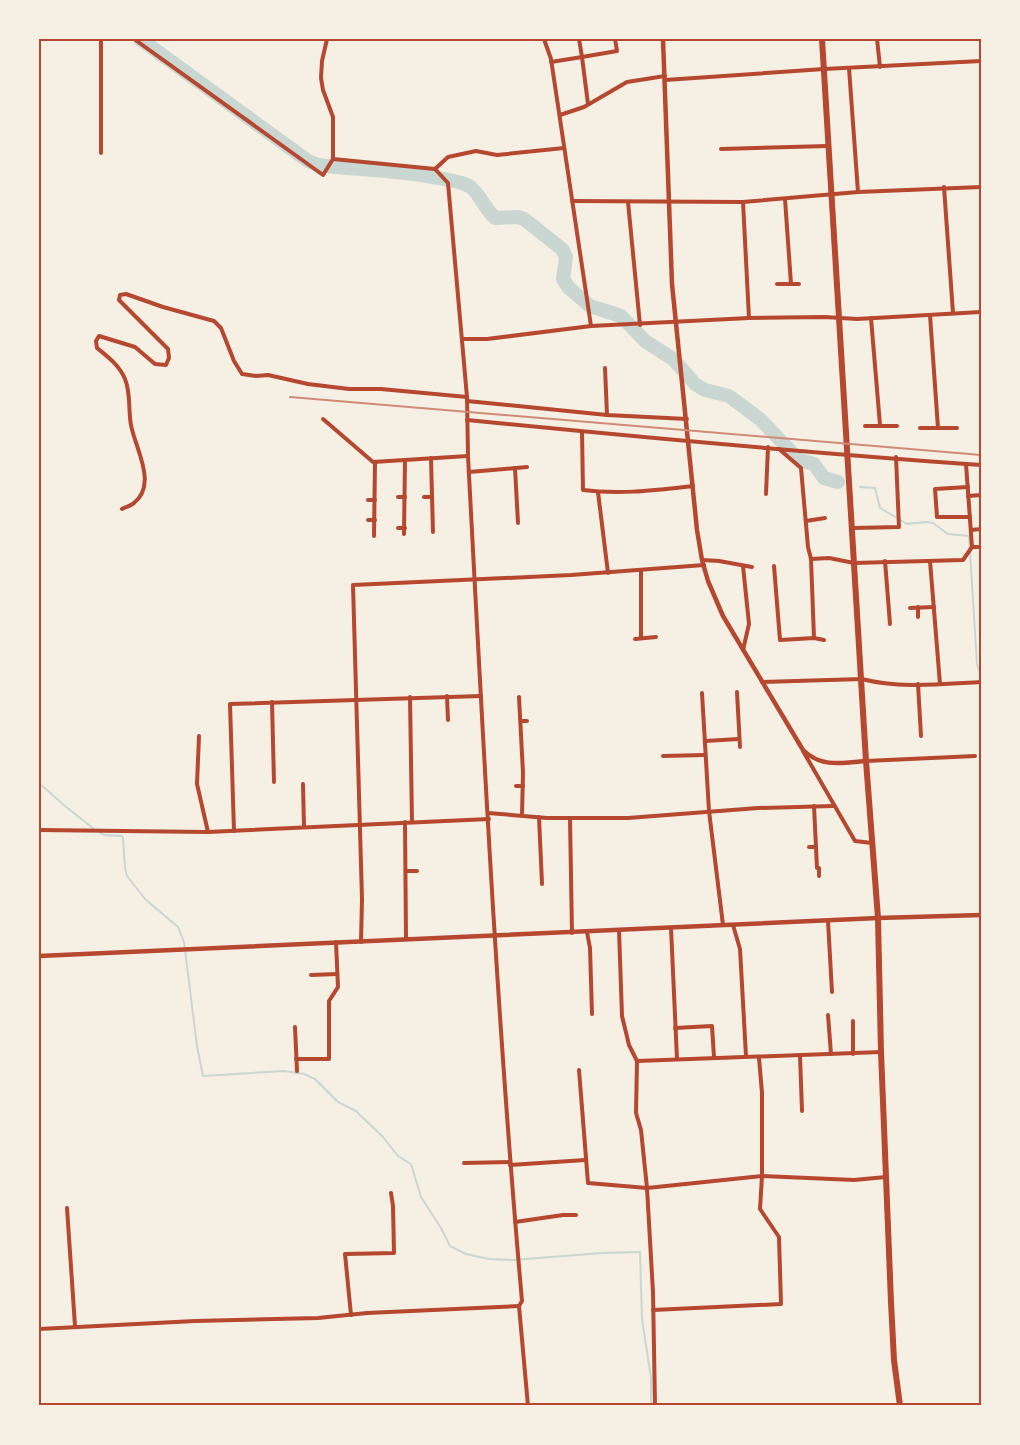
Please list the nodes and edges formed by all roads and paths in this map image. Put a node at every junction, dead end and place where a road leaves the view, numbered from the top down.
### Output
1 (101, 39) edge
2 (134, 39) edge
3 (327, 39) edge
4 (544, 39) edge
5 (579, 39) edge
6 (615, 39) edge
7 (663, 39) edge
8 (822, 39) edge
9 (877, 39) edge
10 (582, 57) junction
11 (981, 61) edge
12 (551, 62) junction
13 (880, 67) junction
14 (849, 68) junction
15 (824, 69) junction
16 (665, 78) junction
17 (588, 104) junction
18 (560, 115) junction
19 (829, 146) junction
20 (564, 148) junction
21 (721, 149) dead end
22 (101, 153) dead end
23 (333, 159) junction
24 (435, 169) junction
25 (981, 187) edge
26 (944, 188) junction
27 (858, 192) junction
28 (831, 194) junction
29 (785, 199) junction
30 (572, 201) junction
31 (669, 201) junction
32 (628, 202) junction
33 (743, 202) junction
34 (777, 284) dead end
35 (790, 284) junction
36 (799, 284) dead end
37 (981, 312) edge
38 (953, 313) junction
39 (930, 315) junction
40 (749, 318) junction
41 (871, 318) junction
42 (839, 319) junction
43 (675, 323) junction
44 (640, 325) junction
45 (591, 326) junction
46 (462, 339) junction
47 (605, 368) dead end
48 (467, 399) junction
49 (607, 415) junction
50 (323, 419) dead end
51 (687, 419) junction
52 (467, 420) junction
53 (880, 425) junction
54 (865, 426) dead end
55 (897, 426) dead end
56 (920, 428) dead end
57 (938, 428) junction
58 (957, 428) dead end
59 (582, 432) junction
60 (689, 441) junction
61 (768, 447) junction
62 (778, 448) junction
63 (468, 456) junction
64 (848, 456) junction
65 (897, 457) junction
66 (431, 458) junction
67 (405, 460) junction
68 (375, 462) junction
69 (966, 464) junction
70 (981, 465) edge
71 (527, 467) dead end
72 (515, 468) junction
73 (469, 472) junction
74 (693, 486) junction
75 (968, 487) junction
76 (598, 492) junction
77 (766, 494) dead end
78 (981, 495) edge
79 (405, 496) junction
80 (968, 496) junction
81 (398, 497) dead end
82 (423, 497) dead end
83 (432, 497) junction
84 (368, 500) dead end
85 (375, 500) junction
86 (122, 509) dead end
87 (970, 517) junction
88 (825, 518) dead end
89 (368, 520) dead end
90 (375, 520) junction
91 (806, 520) junction
92 (518, 524) dead end
93 (398, 528) dead end
94 (405, 528) junction
95 (853, 528) junction
96 (981, 529) edge
97 (971, 530) junction
98 (432, 532) dead end
99 (404, 534) dead end
100 (374, 536) dead end
101 (972, 547) junction
102 (981, 547) edge
103 (811, 560) junction
104 (885, 561) junction
105 (930, 561) junction
106 (703, 563) junction
107 (854, 563) junction
108 (743, 566) junction
109 (752, 567) dead end
110 (774, 567) dead end
111 (640, 571) junction
112 (608, 573) junction
113 (475, 579) junction
114 (918, 607) junction
115 (934, 607) junction
116 (910, 608) dead end
117 (918, 616) dead end
118 (890, 624) dead end
119 (656, 637) dead end
120 (641, 638) junction
121 (814, 638) junction
122 (635, 639) dead end
123 (824, 640) dead end
124 (743, 651) junction
125 (862, 679) junction
126 (762, 682) junction
127 (981, 682) edge
128 (918, 684) junction
129 (940, 684) junction
130 (737, 692) dead end
131 (702, 693) dead end
132 (447, 696) junction
133 (482, 696) junction
134 (410, 697) junction
135 (519, 697) dead end
136 (356, 699) junction
137 (272, 702) junction
138 (448, 720) dead end
139 (521, 721) junction
140 (527, 721) dead end
141 (200, 736) dead end
142 (921, 736) dead end
143 (739, 739) junction
144 (705, 741) junction
145 (740, 747) dead end
146 (803, 750) junction
147 (705, 755) junction
148 (663, 756) dead end
149 (975, 756) dead end
150 (866, 761) junction
151 (274, 782) dead end
152 (303, 784) dead end
153 (516, 786) dead end
154 (523, 786) junction
155 (814, 806) junction
156 (833, 806) junction
157 (709, 811) junction
158 (488, 813) junction
159 (522, 815) junction
160 (539, 817) junction
161 (570, 818) junction
162 (489, 819) junction
163 (405, 822) junction
164 (412, 822) junction
165 (360, 825) junction
166 (304, 827) junction
167 (39, 830) edge
168 (234, 831) junction
169 (208, 832) junction
170 (872, 843) junction
171 (809, 847) dead end
172 (816, 847) junction
173 (541, 866) junction
174 (547, 866) dead end
175 (417, 871) dead end
176 (406, 872) junction
177 (819, 876) dead end
178 (542, 884) dead end
179 (981, 915) edge
180 (878, 918) junction
181 (828, 921) junction
182 (733, 925) junction
183 (723, 926) junction
184 (671, 928) junction
185 (619, 930) junction
186 (586, 932) junction
187 (572, 933) junction
188 (496, 936) junction
189 (406, 939) junction
190 (336, 942) junction
191 (361, 942) junction
192 (39, 956) edge
193 (337, 974) junction
194 (311, 975) dead end
195 (832, 992) dead end
196 (592, 1014) dead end
197 (828, 1015) dead end
198 (853, 1021) dead end
199 (295, 1027) dead end
200 (675, 1029) junction
201 (881, 1052) junction
202 (831, 1054) junction
203 (853, 1054) junction
204 (800, 1055) junction
205 (746, 1056) junction
206 (714, 1058) junction
207 (759, 1058) junction
208 (296, 1059) junction
209 (677, 1059) junction
210 (636, 1061) junction
211 (579, 1070) dead end
212 (297, 1071) dead end
213 (802, 1111) dead end
214 (585, 1160) junction
215 (464, 1163) dead end
216 (510, 1163) junction
217 (762, 1176) junction
218 (886, 1177) junction
219 (647, 1188) junction
220 (391, 1193) dead end
221 (67, 1208) dead end
222 (576, 1215) dead end
223 (515, 1222) junction
224 (519, 1306) junction
225 (653, 1310) junction
226 (351, 1315) junction
227 (75, 1326) junction
228 (39, 1329) edge
229 (528, 1406) edge
230 (655, 1406) edge
231 (900, 1406) edge

1 - 22 street
2 - 23 street
3 - 23 street
4 - 12 street
5 - 10 street
6 - 10 street
7 - 16 street
8 - 15 main road
9 - 13 street
10 - 12 street
10 - 17 street
11 - 13 street
12 - 18 street
13 - 14 street
14 - 15 street
14 - 27 street
15 - 16 street
15 - 19 main road
16 - 17 street
16 - 31 street
17 - 18 street
18 - 20 street
19 - 21 street
19 - 28 main road
20 - 24 street
20 - 30 street
23 - 24 street
24 - 46 street
25 - 26 street
26 - 27 street
26 - 38 street
27 - 28 street
28 - 29 street
28 - 42 main road
29 - 33 street
29 - 35 street
30 - 32 street
30 - 45 street
31 - 32 street
31 - 33 street
31 - 43 street
32 - 44 street
33 - 40 street
34 - 35 street
35 - 36 street
37 - 38 street
38 - 39 street
39 - 41 street
39 - 57 street
40 - 42 street
40 - 43 street
41 - 42 street
41 - 53 street
42 - 64 main road
43 - 44 street
43 - 51 street
44 - 45 street
45 - 46 street
46 - 48 street
47 - 49 street
48 - 49 street
48 - 52 street
48 - 86 street
49 - 51 street
50 - 68 street
51 - 60 street
52 - 59 street
52 - 63 street
53 - 54 street
53 - 55 street
56 - 57 street
57 - 58 street
59 - 60 street
59 - 76 street
60 - 61 street
60 - 74 street
61 - 62 street
61 - 77 street
62 - 64 street
62 - 91 street
63 - 66 street
63 - 73 street
64 - 65 street
64 - 95 main road
65 - 69 street
65 - 95 street
66 - 67 street
66 - 83 street
67 - 68 street
67 - 79 street
68 - 85 street
69 - 70 street
69 - 75 street
71 - 72 street
72 - 73 street
72 - 92 street
73 - 113 street
74 - 76 street
74 - 106 street
75 - 80 street
75 - 87 street
76 - 112 street
78 - 80 street
79 - 81 street
79 - 94 street
80 - 87 street
82 - 83 street
83 - 98 street
84 - 85 street
85 - 90 street
87 - 97 street
88 - 91 street
89 - 90 street
90 - 100 street
91 - 103 street
93 - 94 street
94 - 99 street
95 - 107 main road
96 - 97 street
97 - 101 street
101 - 102 street
101 - 105 street
103 - 107 street
103 - 121 street
104 - 105 street
104 - 107 street
104 - 118 street
105 - 115 street
106 - 108 street
106 - 111 street
106 - 124 street
107 - 125 main road
108 - 109 street
108 - 124 street
110 - 121 street
111 - 112 street
111 - 120 street
112 - 113 street
113 - 133 street
113 - 136 street
114 - 115 street
114 - 116 street
114 - 117 street
115 - 129 street
119 - 120 street
120 - 122 street
121 - 123 street
124 - 126 street
125 - 126 street
125 - 128 street
125 - 150 main road
126 - 146 street
127 - 129 street
128 - 129 street
128 - 142 street
130 - 143 street
131 - 144 street
132 - 133 street
132 - 134 street
132 - 138 street
133 - 158 street
134 - 136 street
134 - 164 street
135 - 139 street
136 - 137 street
136 - 165 street
137 - 151 street
137 - 168 street
139 - 140 street
139 - 154 street
141 - 169 street
143 - 144 street
143 - 145 street
144 - 147 street
146 - 150 street
146 - 156 street
147 - 148 street
147 - 157 street
149 - 150 street
150 - 170 main road
152 - 166 street
153 - 154 street
154 - 159 street
155 - 156 street
155 - 157 street
155 - 172 street
156 - 170 street
157 - 161 street
157 - 183 street
158 - 159 street
158 - 162 street
159 - 160 street
160 - 161 street
160 - 173 street
161 - 187 street
162 - 164 street
162 - 188 street
163 - 164 street
163 - 165 street
163 - 176 street
165 - 166 street
165 - 191 street
166 - 168 street
167 - 169 street
168 - 169 street
170 - 180 main road
171 - 172 street
172 - 177 street
173 - 174 street
173 - 178 street
175 - 176 street
176 - 189 street
179 - 180 street
180 - 181 street
180 - 201 main road
181 - 182 street
181 - 195 street
182 - 183 street
182 - 205 street
183 - 184 street
184 - 185 street
184 - 200 street
185 - 186 street
185 - 210 street
186 - 187 street
186 - 196 street
187 - 188 street
188 - 189 street
188 - 216 street
189 - 191 street
190 - 191 street
190 - 192 street
190 - 193 street
193 - 194 street
193 - 208 street
197 - 202 street
198 - 203 street
199 - 208 street
200 - 206 street
200 - 209 street
201 - 203 street
201 - 218 main road
202 - 203 street
202 - 204 street
204 - 207 street
204 - 213 street
205 - 206 street
205 - 207 street
206 - 209 street
207 - 217 street
208 - 212 street
209 - 210 street
210 - 219 street
211 - 214 street
214 - 216 street
214 - 219 street
215 - 216 street
216 - 223 street
217 - 218 street
217 - 219 street
217 - 225 street
218 - 231 main road
219 - 225 street
220 - 226 street
221 - 227 street
222 - 223 street
223 - 224 street
224 - 226 street
224 - 229 street
225 - 230 street
226 - 227 street
227 - 228 street

